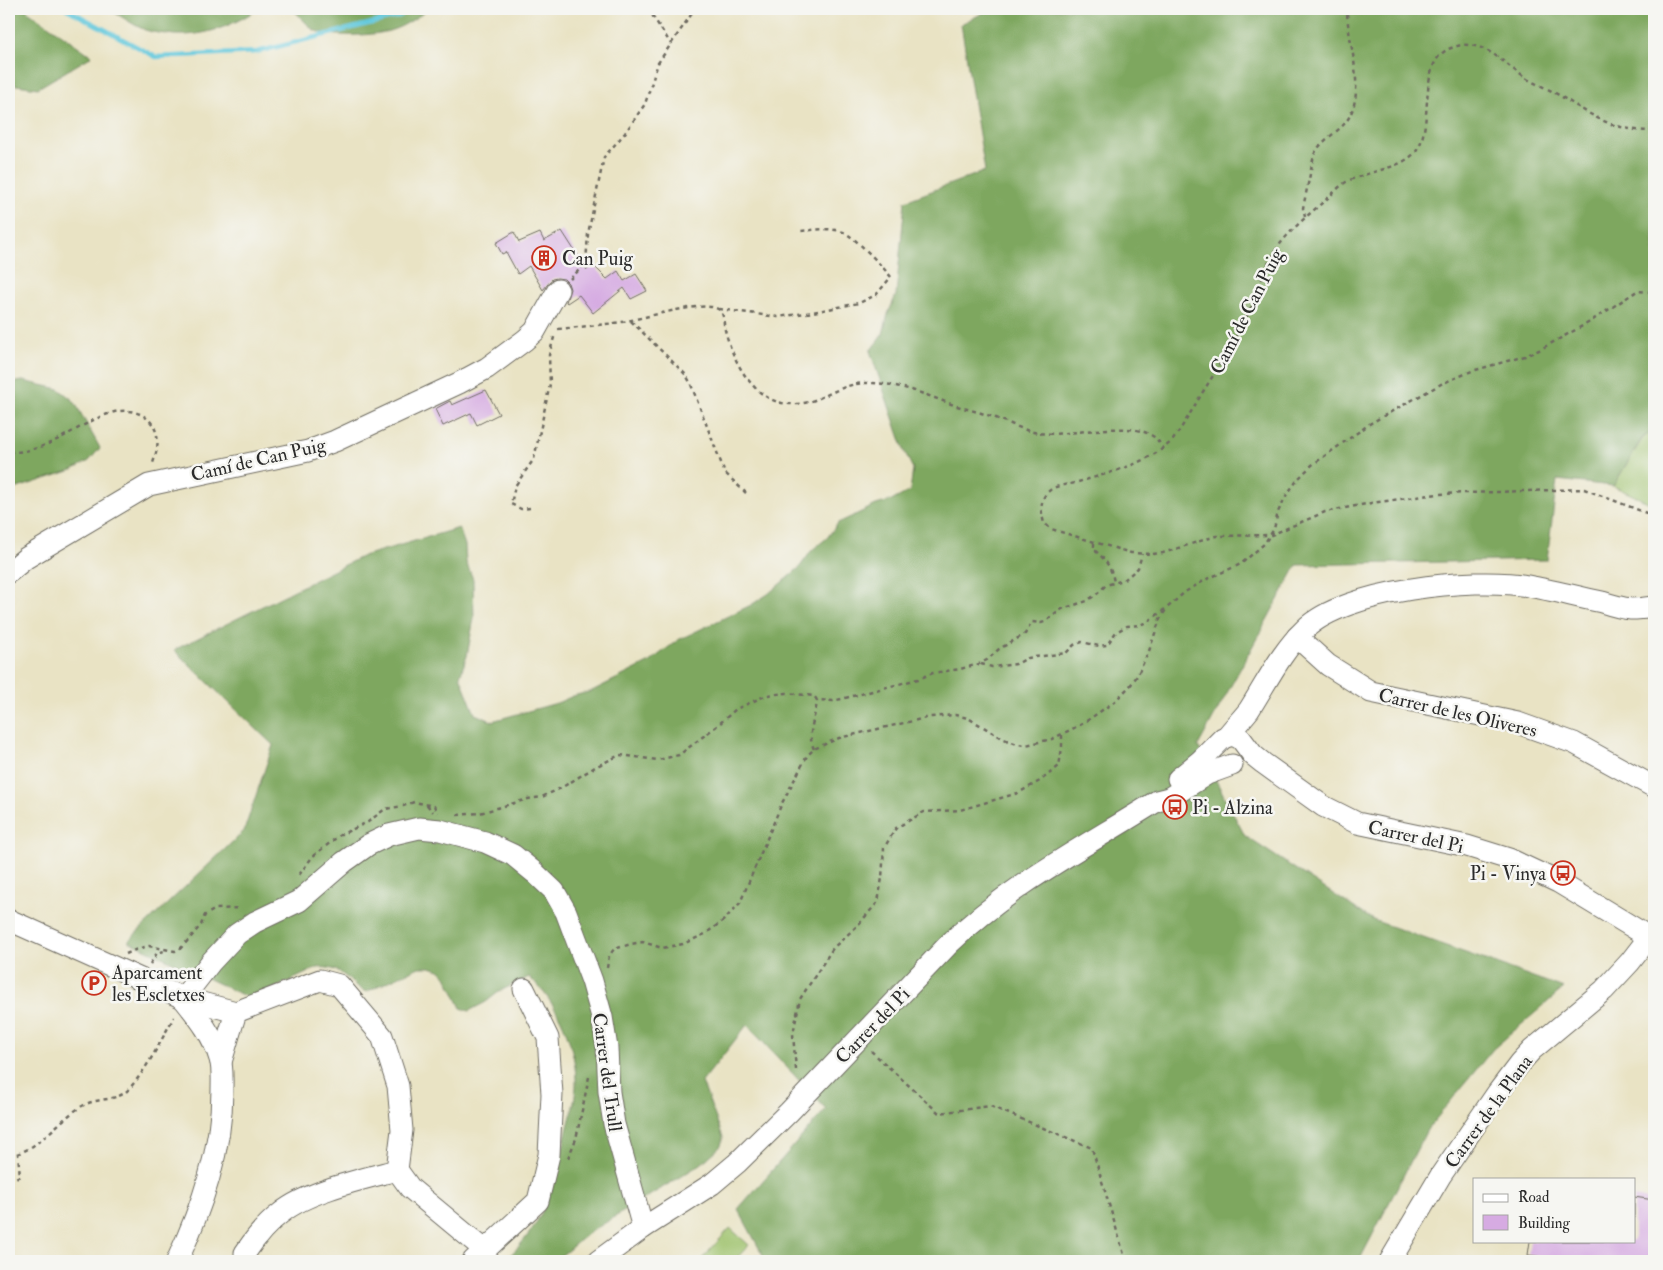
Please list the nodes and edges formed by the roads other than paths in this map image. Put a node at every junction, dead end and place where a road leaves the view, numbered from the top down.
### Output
1 (558, 290) road end
2 (9, 572) edge
3 (1654, 608) edge
4 (1630, 609) junction
5 (1654, 619) edge
6 (1297, 637) junction
7 (1234, 749) junction
8 (1654, 787) edge
9 (9, 920) edge
10 (1653, 936) edge
11 (524, 989) dead end
12 (183, 998) junction
13 (236, 1012) junction
14 (221, 1062) junction
15 (397, 1170) junction
16 (643, 1228) junction
17 (245, 1253) dead end
18 (479, 1256) edge
19 (177, 1261) edge
20 (598, 1261) edge
21 (1390, 1261) edge

1 - 2 street, Camí de Can Puig
3 - 4 street
4 - 5 street
4 - 6 street
6 - 7 street
6 - 8 street, Carrer de les Oliveres
7 - 10 street, Carrer del Pi
7 - 16 street, Carrer del Pi
9 - 12 street
10 - 21 street, Carrer de la Plana
11 - 18 street
12 - 13 street
12 - 14 street
12 - 16 street, Carrer del Trull
13 - 14 street
13 - 15 street
14 - 19 street
15 - 17 street
15 - 18 street
16 - 20 street, Carrer del Pi

